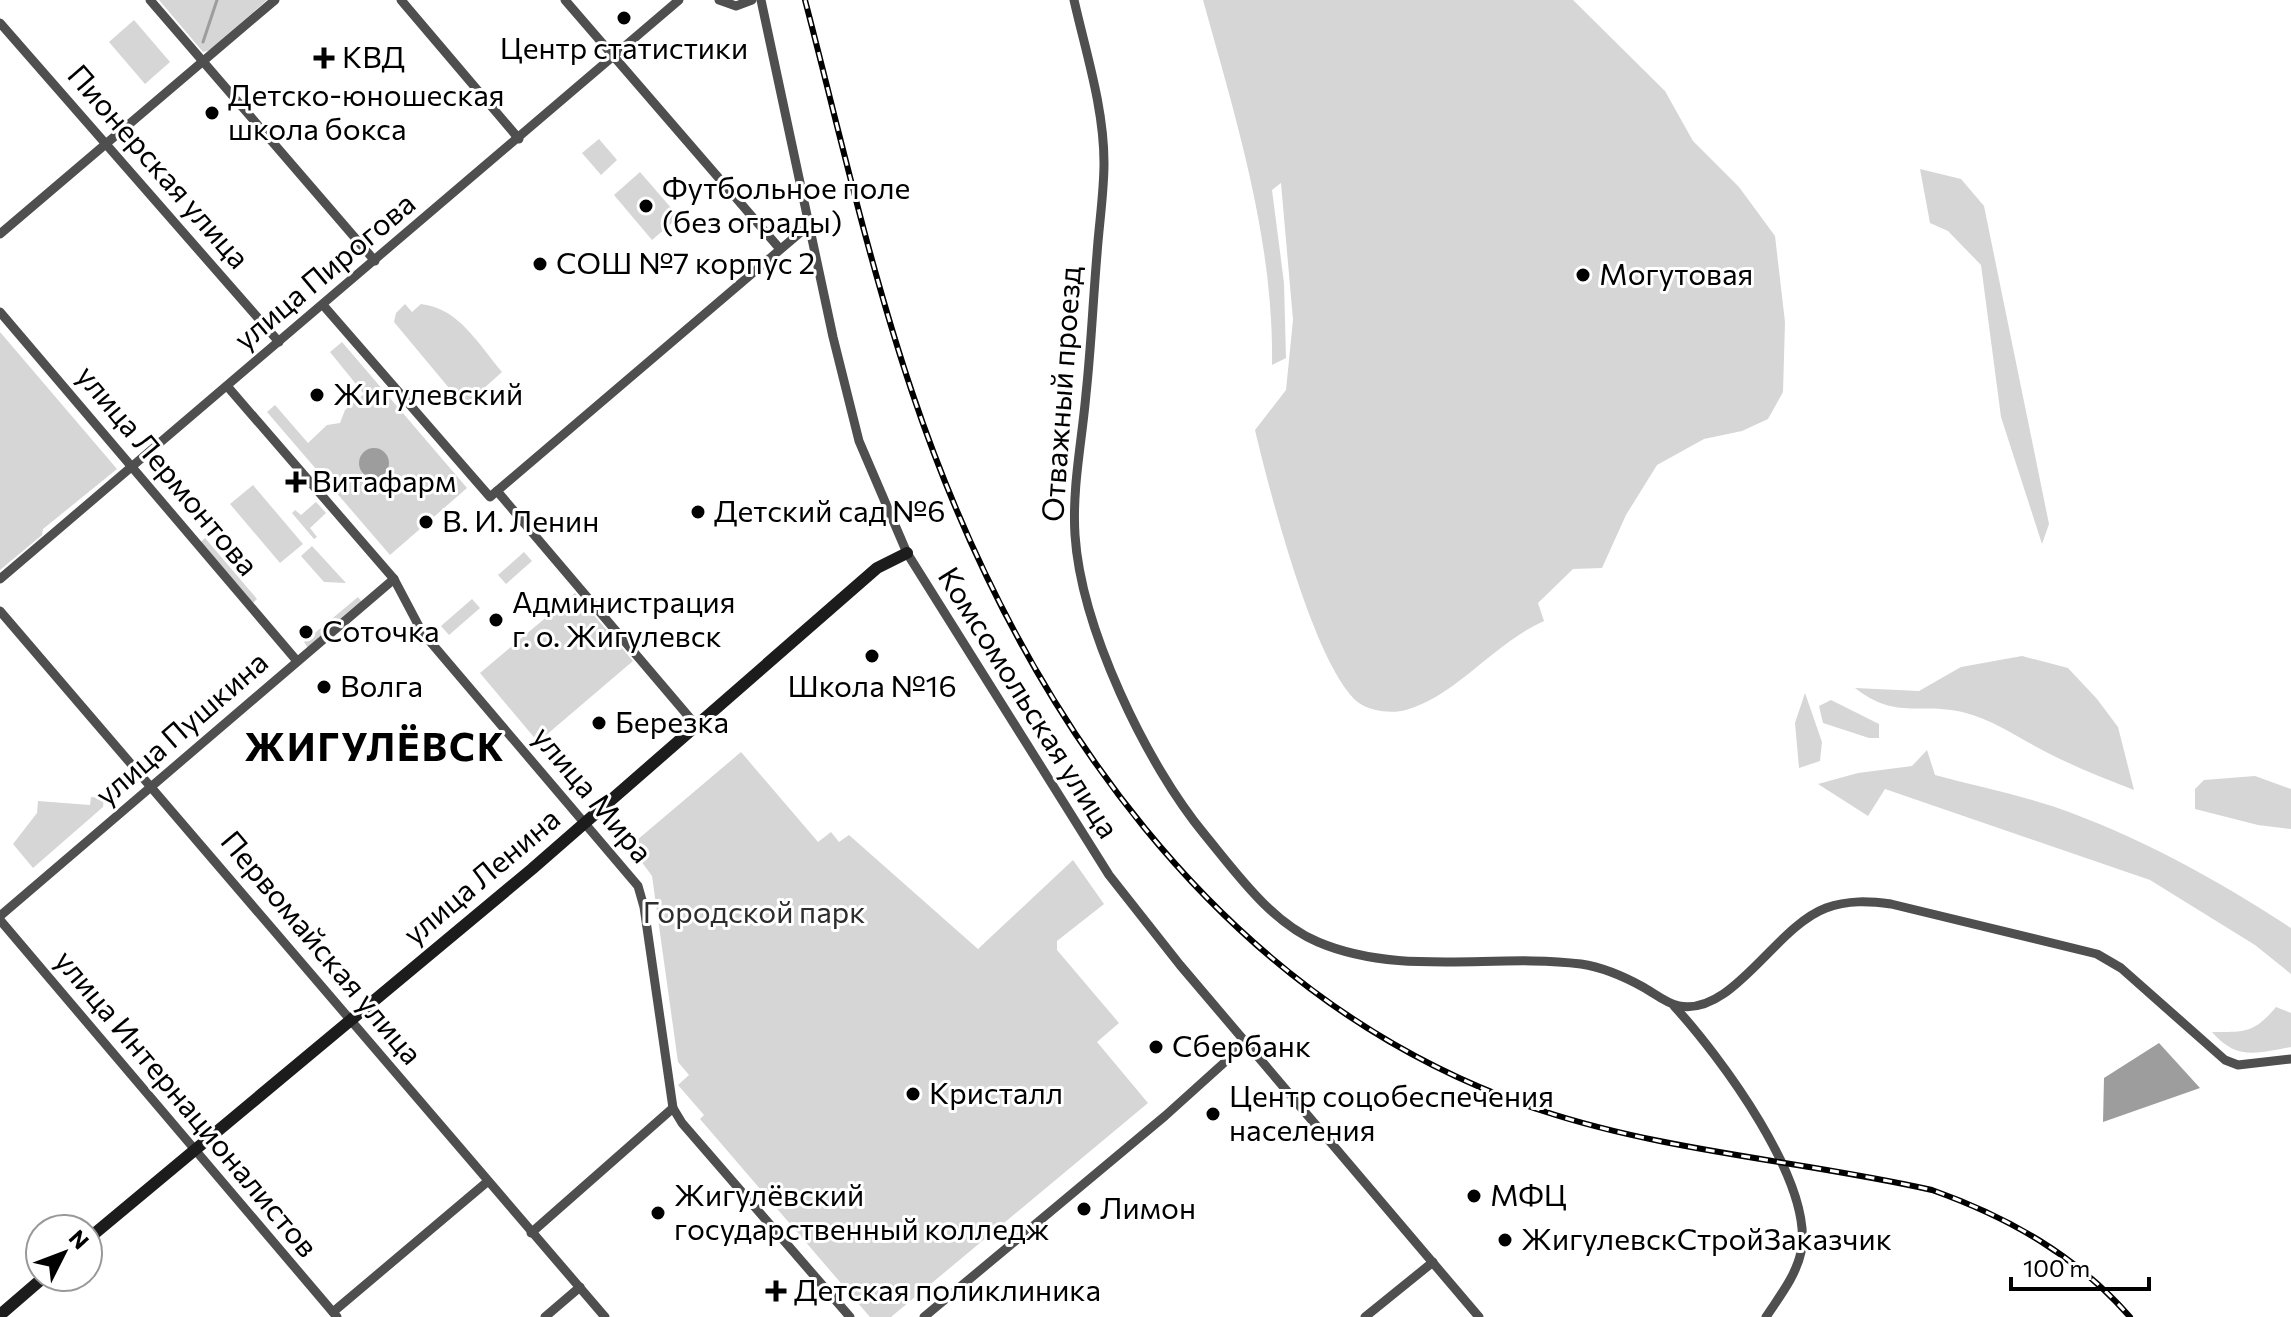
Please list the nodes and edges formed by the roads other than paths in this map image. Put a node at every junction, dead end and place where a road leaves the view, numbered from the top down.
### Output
1 (150, 0) edge
2 (275, 0) edge
3 (401, 0) edge
4 (565, 0) edge
5 (679, 0) edge
6 (719, 0) edge
7 (752, 0) edge
8 (761, 0) edge
9 (1074, 0) edge
10 (0, 23) edge
11 (614, 57) junction
12 (203, 62) junction
13 (519, 139) junction
14 (106, 144) junction
15 (809, 225) junction
16 (0, 234) edge
17 (780, 249) junction
18 (375, 261) junction
19 (323, 305) junction
20 (0, 312) edge
21 (279, 342) junction
22 (227, 386) junction
23 (132, 468) junction
24 (493, 494) junction
25 (907, 553) junction
26 (0, 579) edge
27 (394, 579) junction
28 (0, 611) edge
29 (297, 661) junction
30 (695, 724) junction
31 (153, 787) junction
32 (585, 823) junction
33 (0, 918) edge
34 (1674, 1006) junction
35 (352, 1022) junction
36 (1246, 1043) junction
37 (2291, 1059) edge
38 (673, 1108) junction
39 (193, 1151) junction
40 (487, 1182) junction
41 (104, 1226) edge
42 (531, 1233) junction
43 (1433, 1262) junction
44 (580, 1287) junction
45 (26, 1293) edge
46 (2, 1314) edge
47 (335, 1314) edge
48 (545, 1317) edge
49 (605, 1317) edge
50 (850, 1317) edge
51 (924, 1317) edge
52 (1365, 1317) edge
53 (1479, 1317) edge
54 (1766, 1317) edge

1 - 12 street
2 - 12 street
3 - 13 street
4 - 11 street
5 - 11 street, улица Пирогова
6 - 7 street
8 - 15 street, Комсомольская улица
9 - 34 street, Отважный проезд
10 - 14 street, Пионерская улица
11 - 13 street, улица Пирогова
11 - 17 street
12 - 14 street
12 - 18 street
13 - 18 street, улица Пирогова
14 - 16 street
14 - 21 street, Пионерская улица
15 - 17 street
15 - 25 street, Комсомольская улица
17 - 24 street
18 - 19 street, улица Пирогова
19 - 21 street, улица Пирогова
19 - 24 street
20 - 23 street, улица Лермонтова
21 - 22 street, улица Пирогова
22 - 23 street, улица Пирогова
22 - 27 street, улица Мира
23 - 26 street, улица Пирогова
23 - 29 street, улица Лермонтова
24 - 30 street
25 - 30 street, улица Ленина
25 - 36 street, Комсомольская улица
27 - 29 street, улица Пушкина
27 - 32 street, улица Мира
28 - 31 street, Первомайская улица
29 - 31 street, улица Пушкина
30 - 32 street, улица Ленина
31 - 33 street, улица Пушкина
31 - 35 street, Первомайская улица
32 - 35 street, улица Ленина
32 - 38 street, улица Мира
33 - 39 street, улица Интернационалистов
34 - 37 street
34 - 54 street, Отважный проезд
35 - 39 street, улица Ленина
35 - 40 street, Первомайская улица
36 - 43 street, Комсомольская улица
36 - 51 street
38 - 42 street
38 - 50 street, улица Мира
39 - 41 street, улица Ленина
39 - 47 street, улица Интернационалистов
40 - 42 street, Первомайская улица
40 - 47 street
42 - 44 street, Первомайская улица
43 - 52 street
43 - 53 street, Комсомольская улица
44 - 48 street
44 - 49 street, Первомайская улица
45 - 46 street

